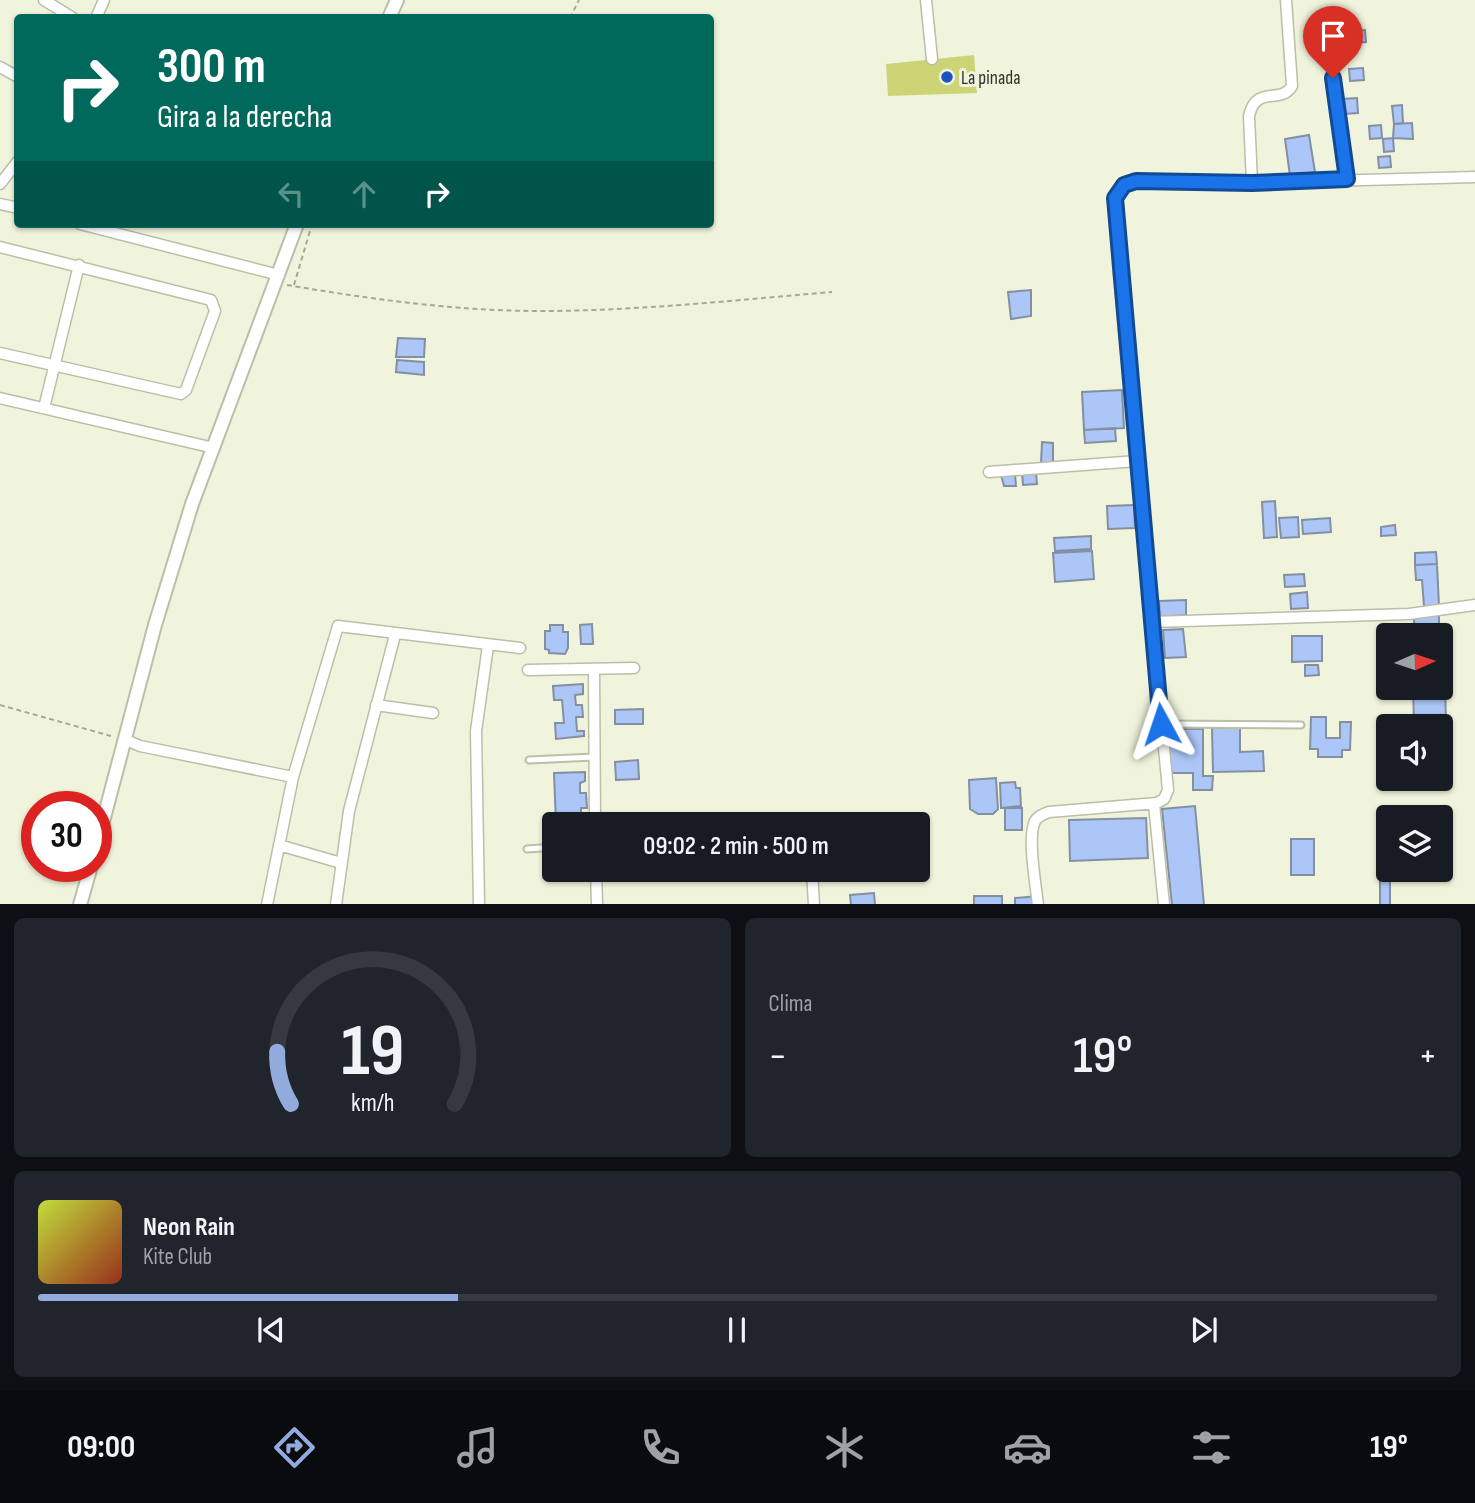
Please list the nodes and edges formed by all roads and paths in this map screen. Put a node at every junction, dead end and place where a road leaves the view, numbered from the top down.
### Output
1 (44, 0) edge
2 (926, 0) edge
3 (1286, 0) edge
4 (67, 14) edge
5 (1330, 52) dead end
6 (932, 60) dead end
7 (14, 166) edge
8 (1475, 177) edge
9 (1347, 179) junction
10 (1252, 183) junction
11 (0, 184) edge
12 (94, 228) edge
13 (296, 228) edge
14 (311, 228) edge
15 (0, 247) edge
16 (79, 265) junction
17 (277, 279) junction
18 (293, 286) junction
19 (832, 292) dead end
20 (0, 353) edge
21 (54, 366) junction
22 (0, 398) edge
23 (44, 408) junction
24 (214, 448) junction
25 (1137, 461) junction
26 (989, 472) dead end
27 (1475, 605) edge
28 (1152, 622) junction
29 (395, 635) junction
30 (488, 646) junction
31 (520, 648) dead end
32 (634, 668) dead end
33 (594, 669) junction
34 (528, 670) dead end
35 (0, 705) edge
36 (376, 705) junction
37 (433, 713) dead end
38 (1161, 724) junction
39 (1301, 725) dead end
40 (126, 740) junction
41 (594, 757) junction
42 (529, 760) dead end
43 (293, 777) junction
44 (112, 791) edge
45 (1154, 804) junction
46 (595, 812) edge
47 (279, 845) junction
48 (542, 848) edge
49 (527, 849) dead end
50 (341, 863) junction
51 (86, 882) edge
52 (596, 882) edge
53 (813, 882) edge
54 (80, 904) edge
55 (267, 904) edge
56 (336, 904) edge
57 (479, 904) edge
58 (597, 904) edge
59 (814, 904) edge
60 (1038, 904) edge
61 (1164, 904) edge

1 - 4 street
2 - 6 street
3 - 10 street
5 - 9 street
7 - 11 street
8 - 9 street
9 - 10 street
10 - 25 street
12 - 17 street
13 - 17 street
14 - 18 path
15 - 16 street
16 - 21 street
16 - 21 street
17 - 18 path
17 - 24 street
18 - 19 path
20 - 21 street
21 - 23 street
22 - 23 street
23 - 24 street
24 - 40 street
25 - 26 street
25 - 28 street
27 - 28 street
28 - 38 street
29 - 30 street
29 - 36 street
29 - 43 street
30 - 31 street
30 - 57 street
32 - 33 street
33 - 34 street
33 - 41 street
35 - 40 path
36 - 37 street
36 - 50 street
38 - 39 lane
38 - 45 street
40 - 43 street
40 - 44 street
41 - 42 lane
41 - 46 street
43 - 47 street
45 - 60 street
45 - 61 street
47 - 50 street
47 - 55 street
48 - 49 lane
50 - 56 street
51 - 54 street
52 - 58 street
53 - 59 street

